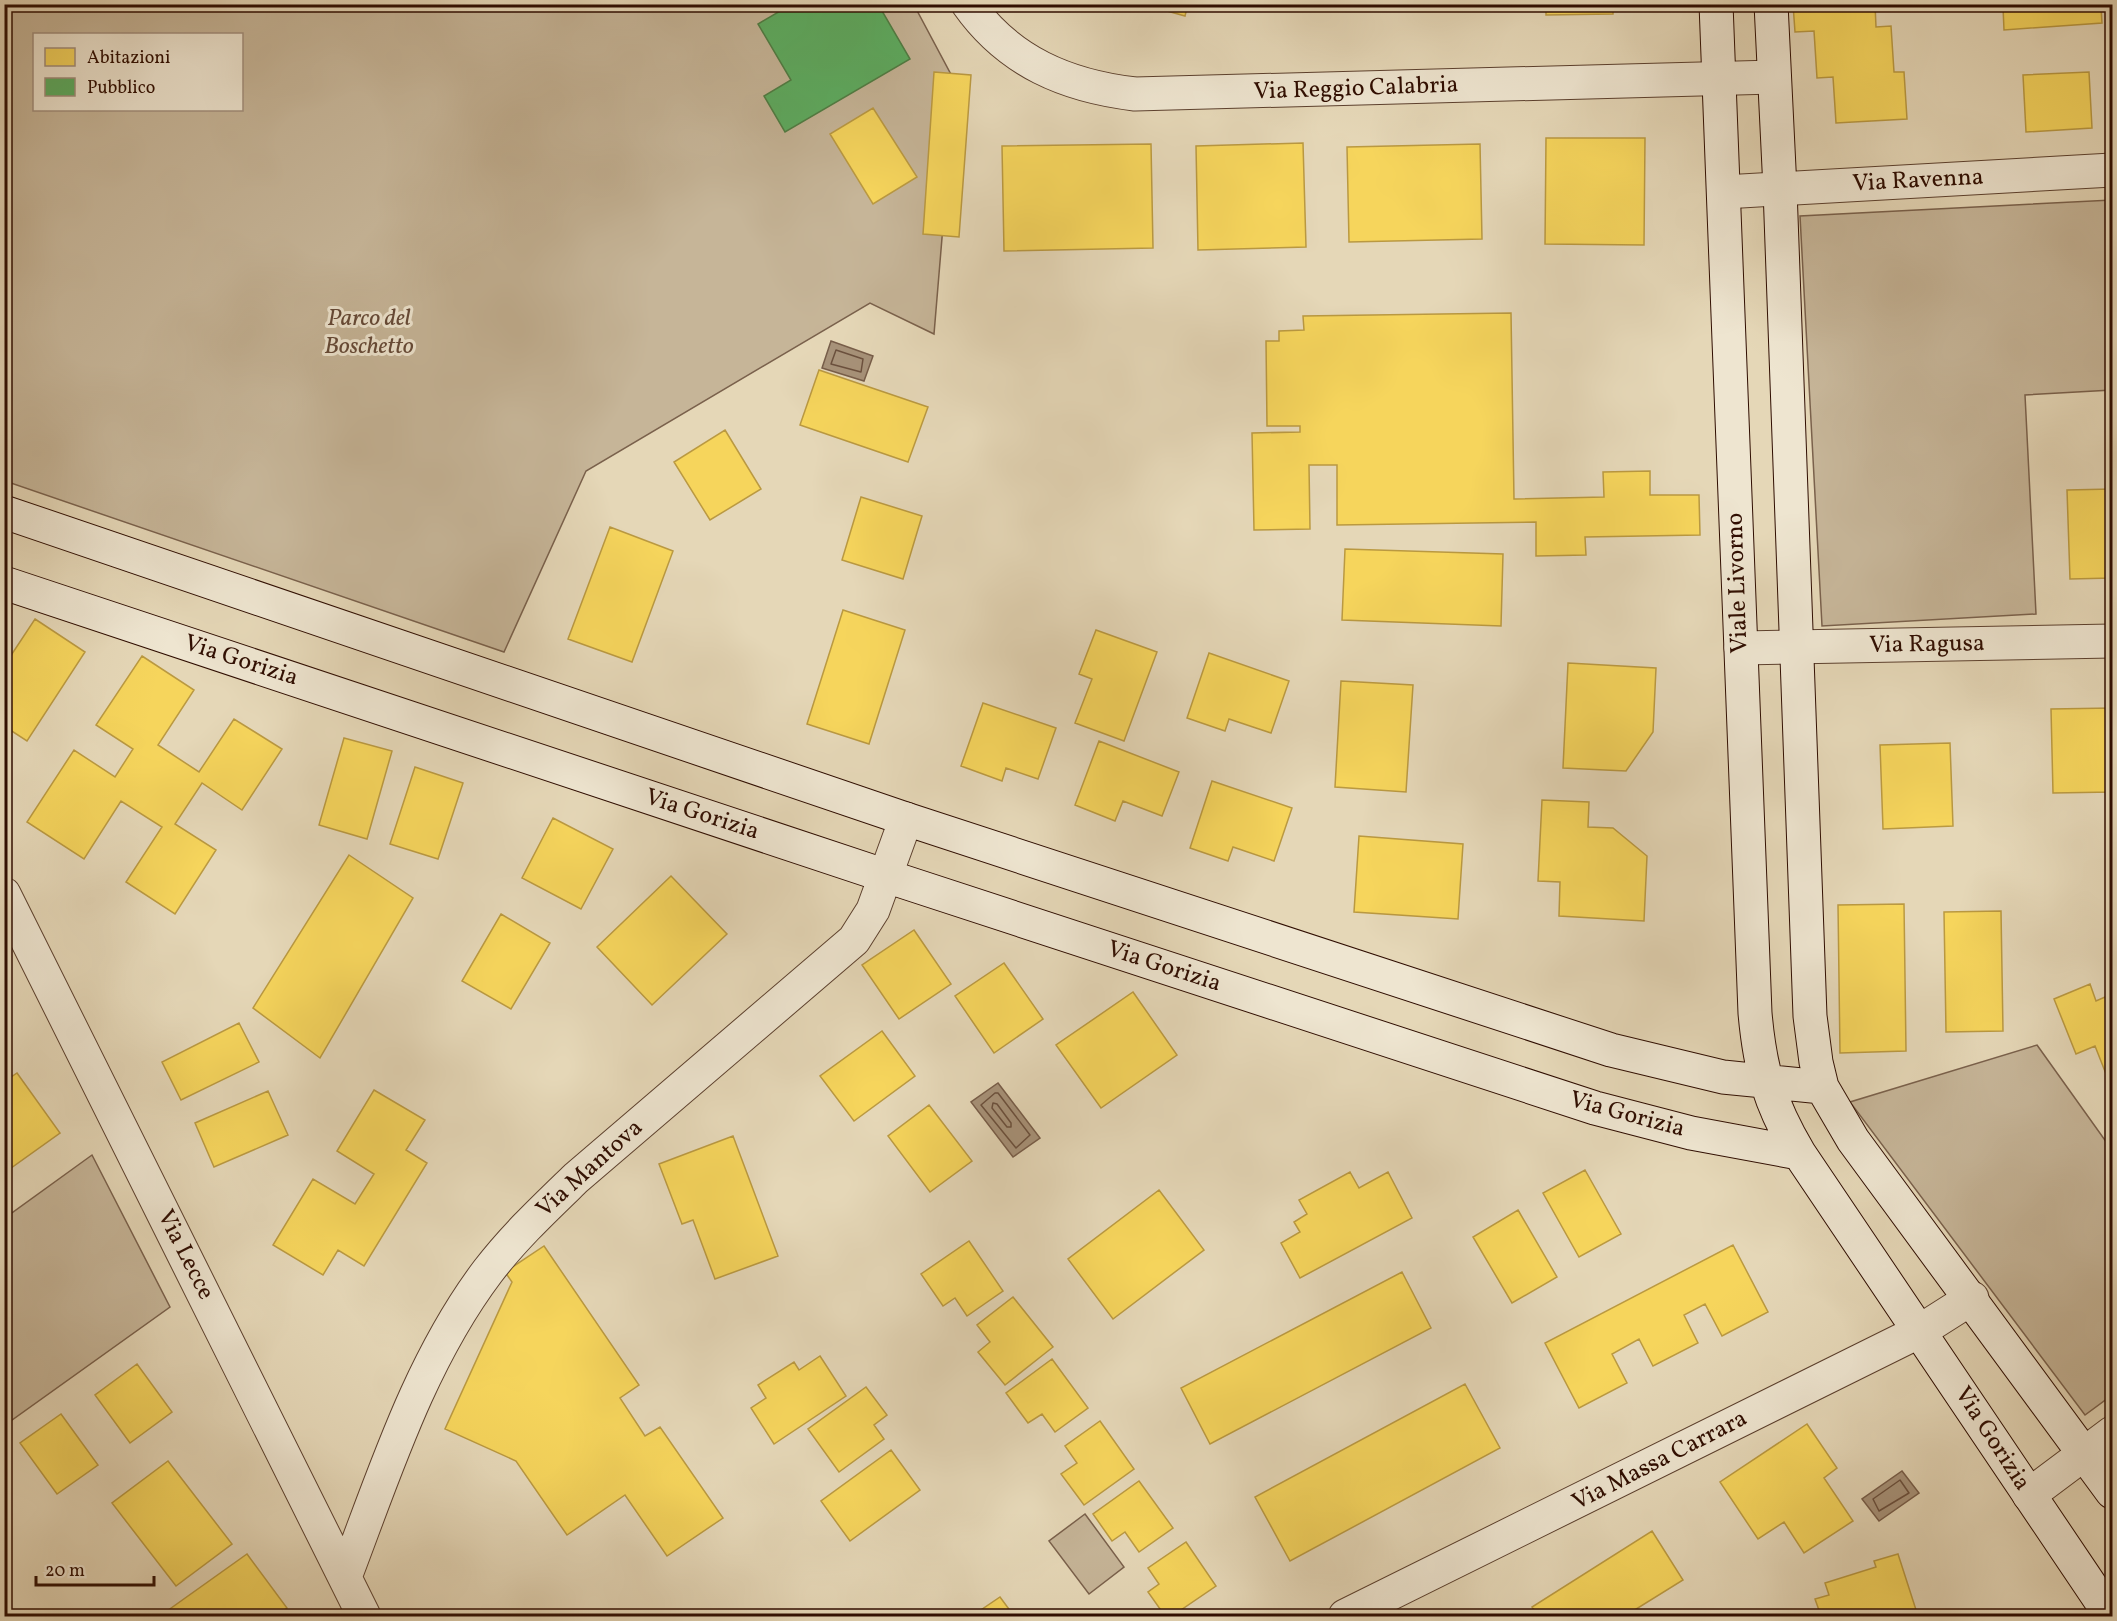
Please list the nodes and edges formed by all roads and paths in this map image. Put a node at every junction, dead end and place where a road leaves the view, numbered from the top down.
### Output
1 (968, 4) edge
2 (1716, 4) edge
3 (1771, 4) edge
4 (1774, 77) junction
5 (1718, 78) junction
6 (2112, 170) edge
7 (1780, 189) junction
8 (1724, 192) junction
9 (4, 512) edge
10 (4, 583) edge
11 (2112, 641) edge
12 (1798, 647) junction
13 (1741, 648) junction
14 (906, 819) junction
15 (886, 876) junction
16 (4, 894) edge
17 (1765, 1083) junction
18 (1822, 1087) junction
19 (1799, 1154) junction
20 (1972, 1298) junction
21 (1920, 1331) junction
22 (2112, 1433) edge
23 (2086, 1453) junction
24 (2112, 1492) edge
25 (2029, 1495) junction
26 (345, 1576) junction
27 (364, 1617) edge
28 (1345, 1617) edge
29 (2111, 1617) edge

1 - 5 street, Via Reggio Calabria
2 - 5 street, Viale Livorno
3 - 4 street
4 - 5 street, Via Reggio Calabria
4 - 7 street
5 - 8 street, Viale Livorno
6 - 7 street, Via Ravenna
7 - 8 street, Via Ravenna
7 - 12 street
8 - 13 street, Viale Livorno
9 - 14 street
10 - 15 street, Via Gorizia
11 - 12 street, Via Ragusa
12 - 13 street, Via Ragusa
12 - 18 street
13 - 17 street, Viale Livorno
14 - 15 street, Via Mantova
14 - 17 street
15 - 19 street, Via Gorizia
15 - 26 street, Via Mantova
16 - 26 street, Via Lecce
17 - 18 street
17 - 19 street, Viale Livorno
18 - 20 street
19 - 21 street, Via Gorizia
20 - 21 street, Via Massa Carrara
20 - 23 street
21 - 25 street, Via Gorizia
21 - 28 street, Via Massa Carrara
22 - 23 street
23 - 24 street
23 - 25 street
25 - 29 street, Via Gorizia
26 - 27 street, Via Lecce

